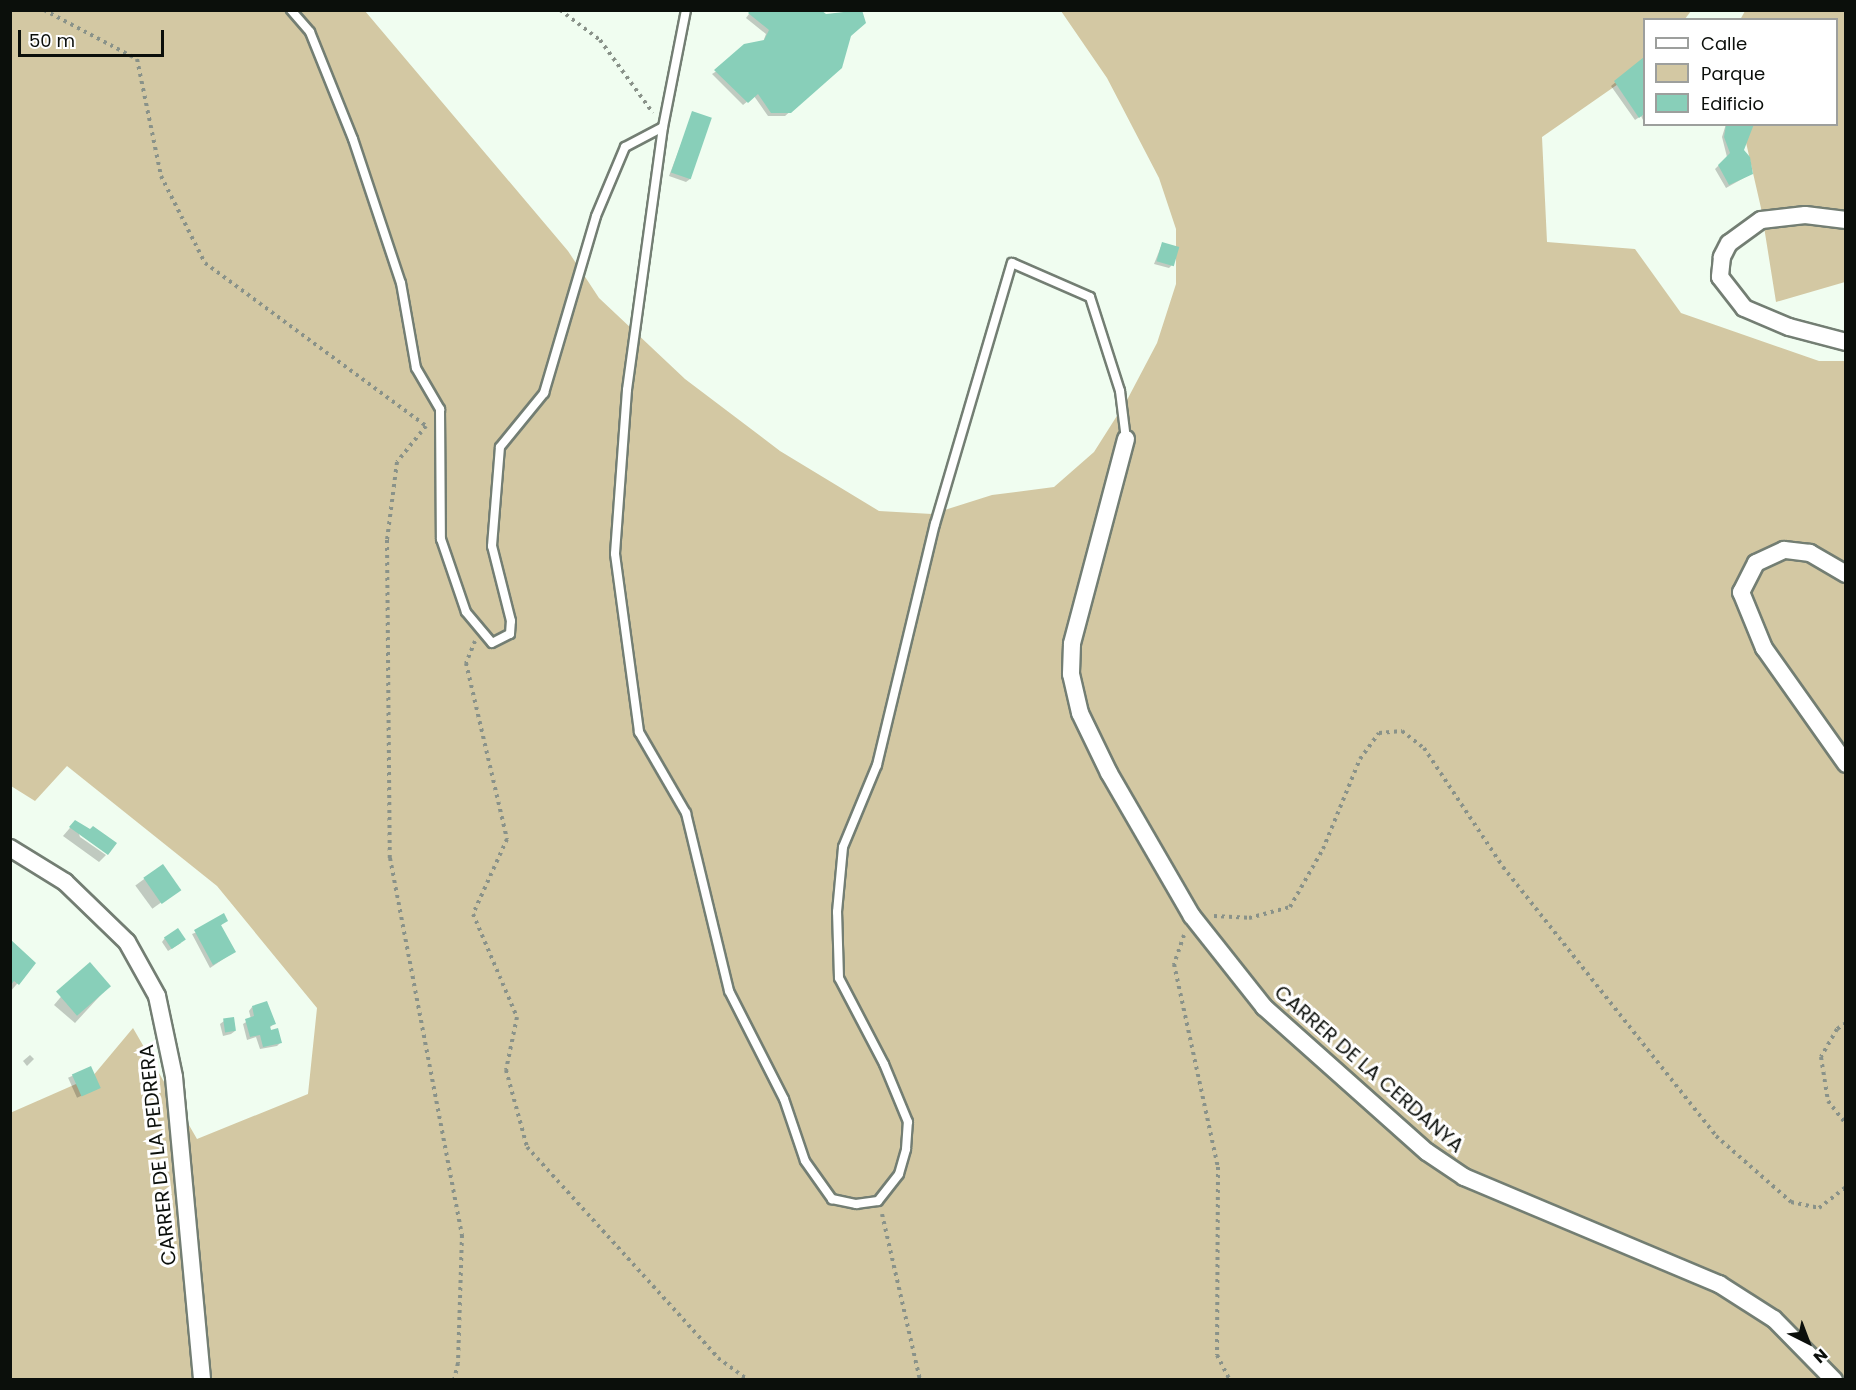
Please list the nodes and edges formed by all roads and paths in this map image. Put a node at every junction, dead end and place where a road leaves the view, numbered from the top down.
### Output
1 (44, 10) edge
2 (291, 10) edge
3 (560, 10) edge
4 (686, 10) edge
5 (663, 127) junction
6 (1845, 219) edge
7 (1845, 342) edge
8 (440, 409) junction
9 (426, 426) junction
10 (1126, 439) joint
11 (1845, 574) edge
12 (479, 630) junction
13 (1845, 764) edge
14 (10, 848) edge
15 (1192, 916) junction
16 (1845, 1023) edge
17 (1845, 1124) edge
18 (1845, 1187) edge
19 (878, 1201) junction
20 (202, 1380) edge
21 (454, 1380) edge
22 (748, 1380) edge
23 (920, 1380) edge
24 (1230, 1380) edge
25 (1834, 1380) edge

1 - 9 path
2 - 8 lane
3 - 5 path
4 - 5 lane
5 - 12 lane
5 - 19 lane
6 - 7 street
8 - 9 path
8 - 12 lane
9 - 21 path
10 - 15 street, CARRER DE LA CERDANYA
10 - 19 lane
11 - 13 street
12 - 22 path
14 - 20 street, CARRER DE LA PEDRERA
15 - 18 path
15 - 24 path
15 - 25 street, CARRER DE LA CERDANYA
16 - 17 path
19 - 23 path

